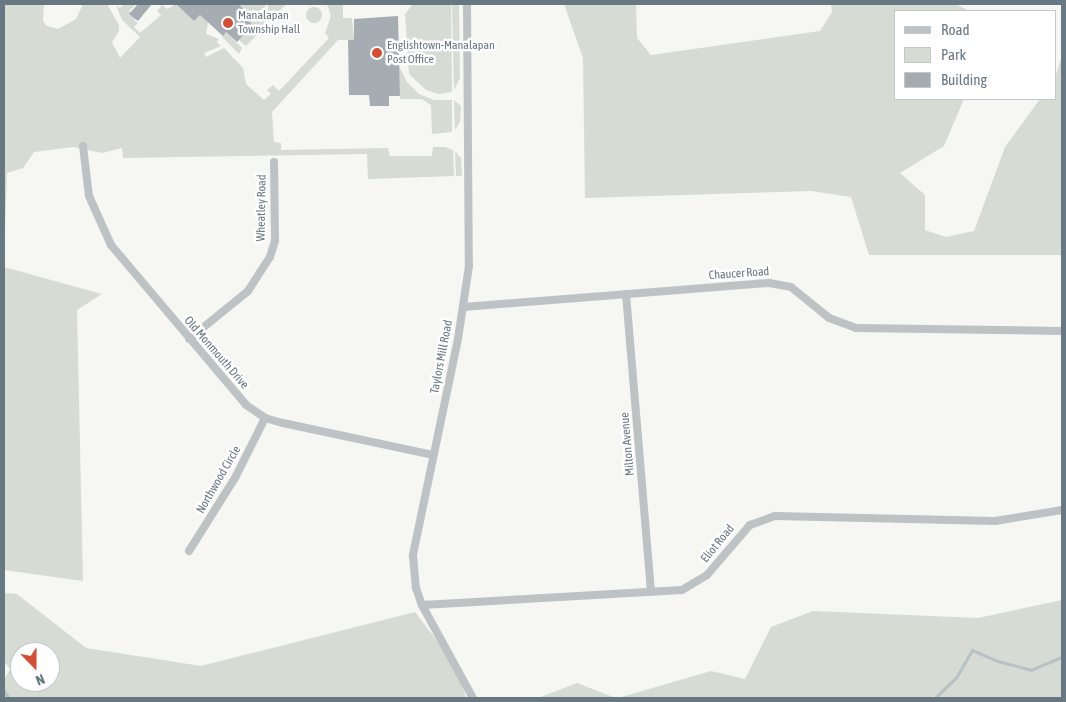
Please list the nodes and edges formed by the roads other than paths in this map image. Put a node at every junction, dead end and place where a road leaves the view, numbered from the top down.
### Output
1 (467, 4) edge
2 (83, 146) dead end
3 (274, 162) dead end
4 (626, 294) junction
5 (463, 307) junction
6 (1062, 331) edge
7 (189, 339) junction
8 (265, 418) junction
9 (433, 454) junction
10 (1062, 510) edge
11 (189, 551) dead end
12 (651, 592) junction
13 (422, 605) junction
14 (473, 698) edge

1 - 5 street, Taylors Mill Road
2 - 7 street, Old Monmouth Drive
3 - 7 street, Wheatley Road
4 - 5 street, Chaucer Road
4 - 6 street, Chaucer Road
4 - 12 street, Milton Avenue
5 - 9 street, Taylors Mill Road
7 - 8 street, Old Monmouth Drive
8 - 9 street, Old Monmouth Drive
8 - 11 street, Northwood Circle
9 - 13 street, Taylors Mill Road
10 - 12 street, Eliot Road
12 - 13 street, Eliot Road
13 - 14 street, Taylors Mill Road

